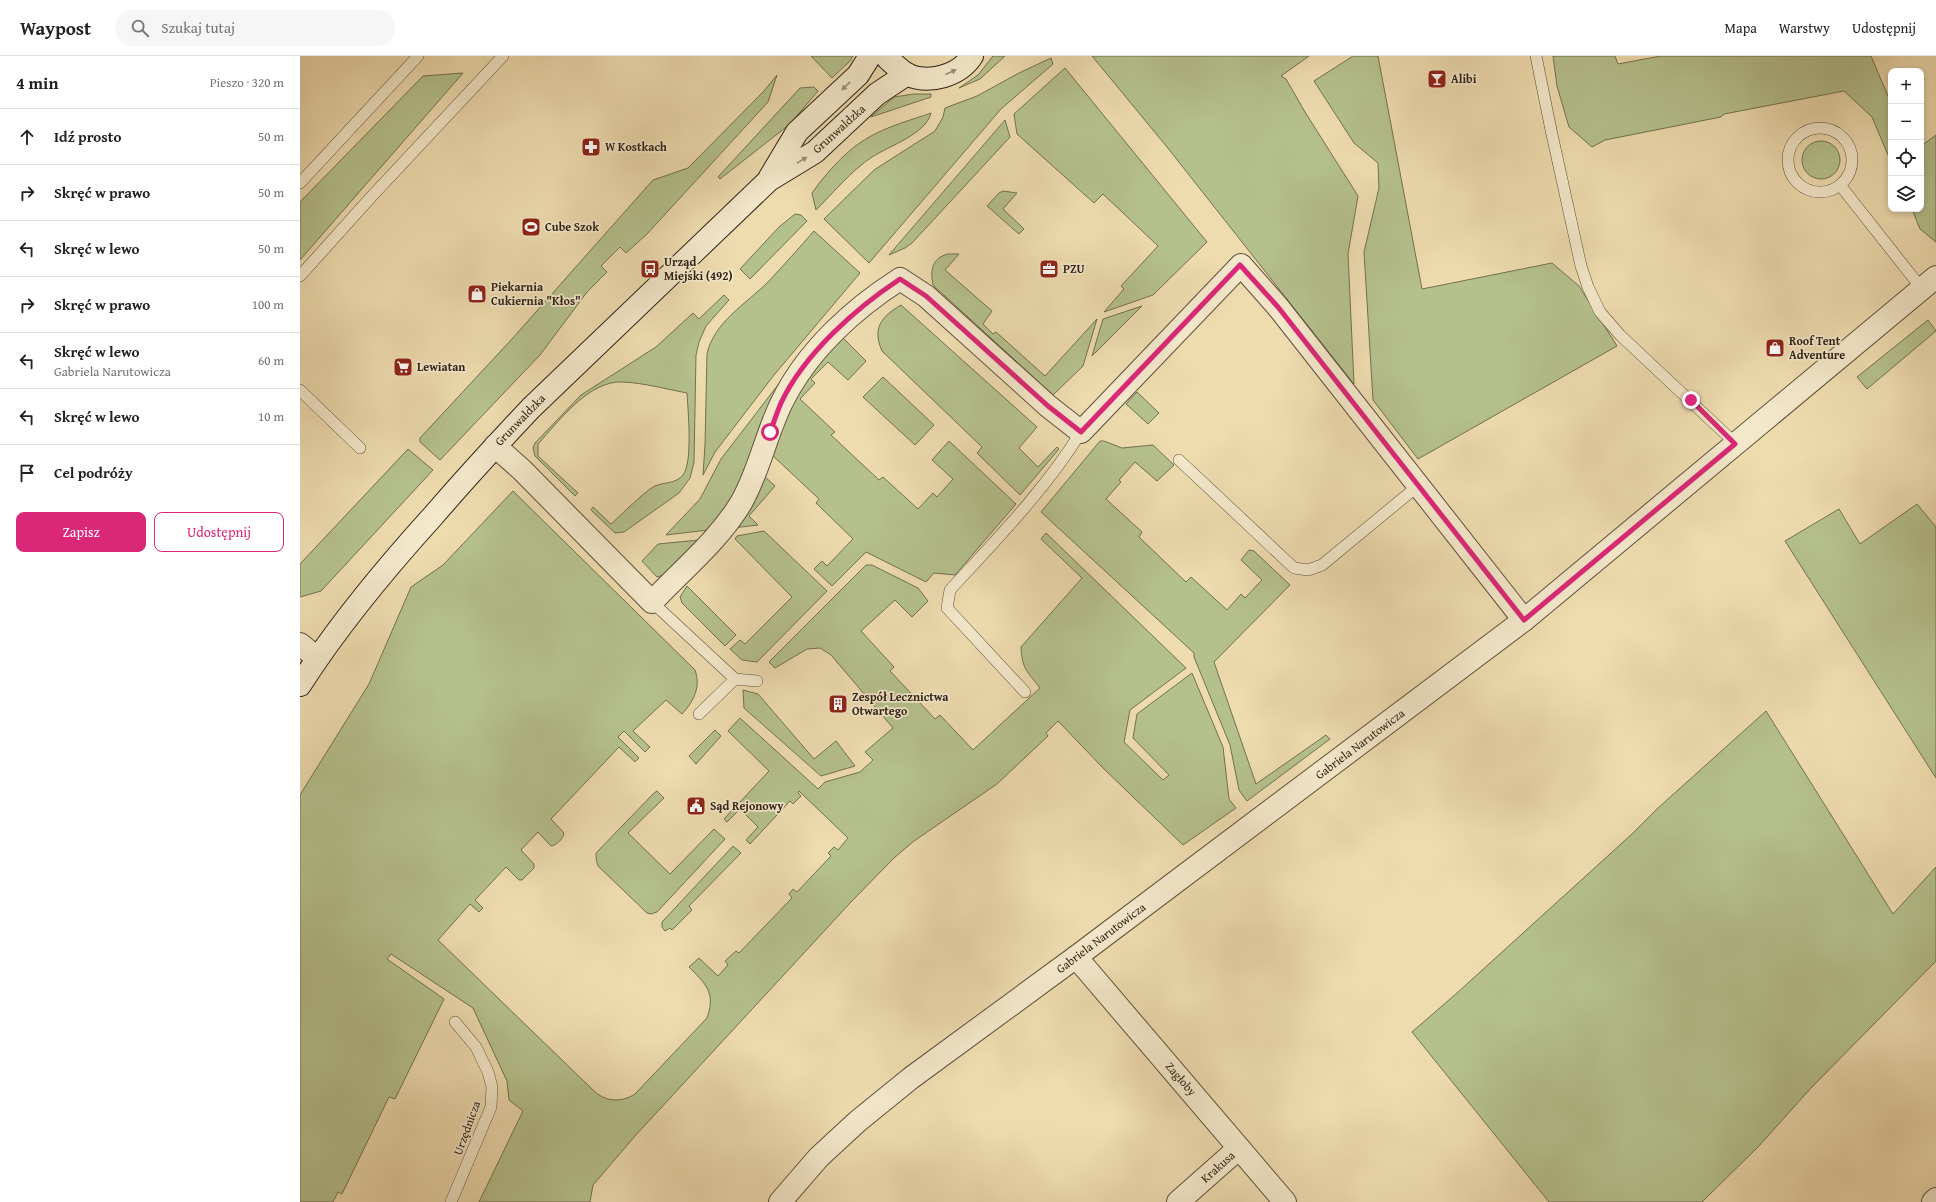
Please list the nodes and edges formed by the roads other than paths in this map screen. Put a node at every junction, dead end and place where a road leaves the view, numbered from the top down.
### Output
1 (418, 56) edge
2 (503, 56) edge
3 (870, 56) edge
4 (886, 56) edge
5 (972, 56) edge
6 (1536, 56) edge
7 (907, 74) junction
8 (768, 180) junction
9 (300, 183) edge
10 (1840, 185) junction
11 (300, 276) edge
12 (1929, 283) edge
13 (300, 390) edge
14 (1081, 432) junction
15 (1735, 444) junction
16 (495, 446) junction
17 (360, 448) dead end
18 (1179, 460) dead end
19 (1419, 486) junction
20 (652, 602) junction
21 (1524, 620) junction
22 (300, 644) edge
23 (317, 658) junction
24 (735, 679) junction
25 (758, 681) dead end
26 (300, 685) edge
27 (1025, 692) dead end
28 (699, 714) dead end
29 (1076, 957) junction
30 (455, 1022) dead end
31 (1239, 1148) junction
32 (1936, 1199) edge
33 (451, 1202) edge
34 (780, 1202) edge
35 (1178, 1202) edge
36 (1285, 1202) edge
37 (1933, 1202) edge

1 - 9 lane
2 - 11 lane
3 -> 8 street, Grunwaldzka
4 - 7 street
7 -> 5 street
6 - 15 lane
8 -> 7 street, Grunwaldzka
8 - 16 street, Grunwaldzka
10 - 10 lane
10 - 12 lane
12 - 15 street, Gabriela Narutowicza
13 - 17 lane
14 - 19 street
14 - 20 street
14 - 27 lane
15 - 21 street, Gabriela Narutowicza
16 - 20 street
16 - 23 street, Grunwaldzka
18 - 19 lane
19 - 21 street
20 - 24 lane
21 - 29 street, Gabriela Narutowicza
22 - 23 street
23 - 26 street, Grunwaldzka
24 - 25 lane
24 - 28 lane
29 - 31 street, Zagłoby
29 - 34 street, Gabriela Narutowicza
30 - 33 lane, Urzędnicza
31 - 35 street, Krakusa
31 - 36 street, Zagłoby
32 - 37 street

